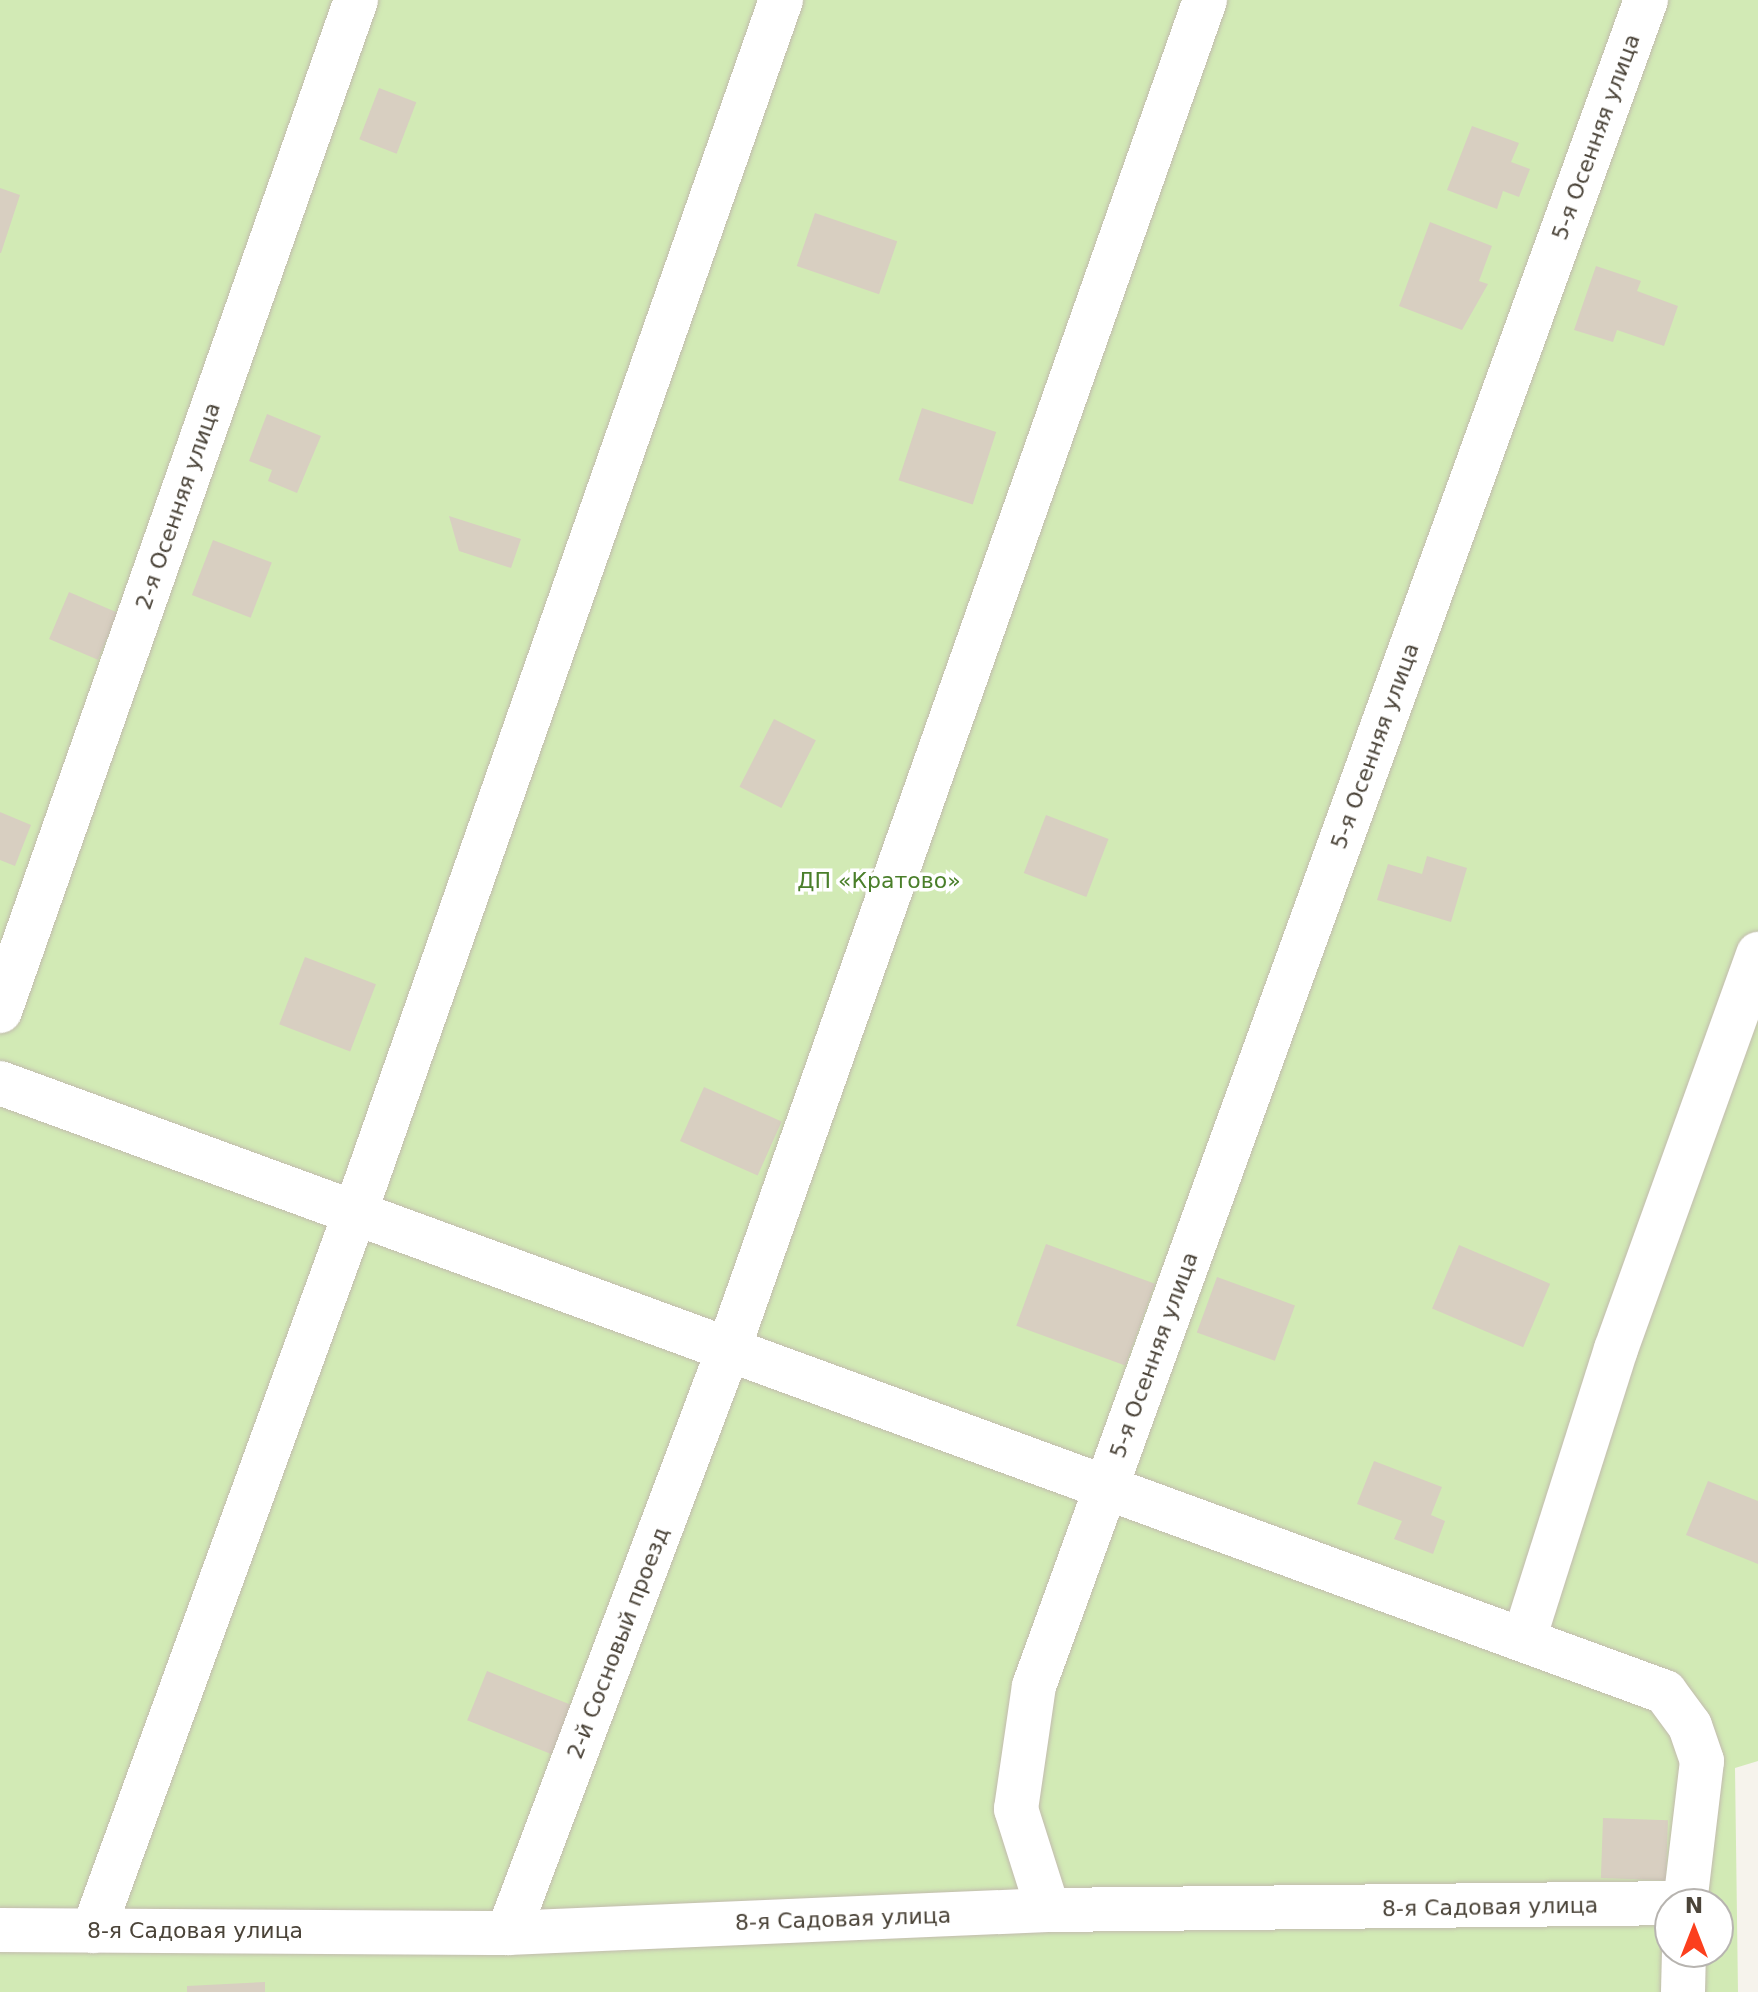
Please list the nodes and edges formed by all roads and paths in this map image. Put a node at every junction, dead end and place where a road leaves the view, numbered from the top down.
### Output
1 (356, 0) edge
2 (781, 0) edge
3 (1205, 0) edge
4 (1646, 0) edge
5 (1758, 954) edge
6 (0, 1011) edge
7 (0, 1083) edge
8 (355, 1213) junction
9 (727, 1353) junction
10 (1104, 1493) junction
11 (1524, 1639) junction
12 (1687, 1888) edge
13 (1654, 1904) edge
14 (1048, 1910) junction
15 (0, 1930) edge
16 (93, 1931) junction
17 (508, 1933) junction
18 (1684, 1968) edge
19 (1683, 1992) edge

1 - 6 street, 2-я Осенняя улица
2 - 8 street
3 - 9 street, 2-й Сосновый проезд
4 - 10 street, 5-я Осенняя улица
5 - 11 street
7 - 8 street
8 - 9 street
8 - 16 street
9 - 10 street
9 - 17 street, 2-й Сосновый проезд
10 - 11 street
10 - 14 street, 5-я Осенняя улица
11 - 12 street
13 - 14 street, 8-я Садовая улица
14 - 17 street, 8-я Садовая улица
15 - 16 street, 8-я Садовая улица
16 - 17 street, 8-я Садовая улица
18 - 19 street

